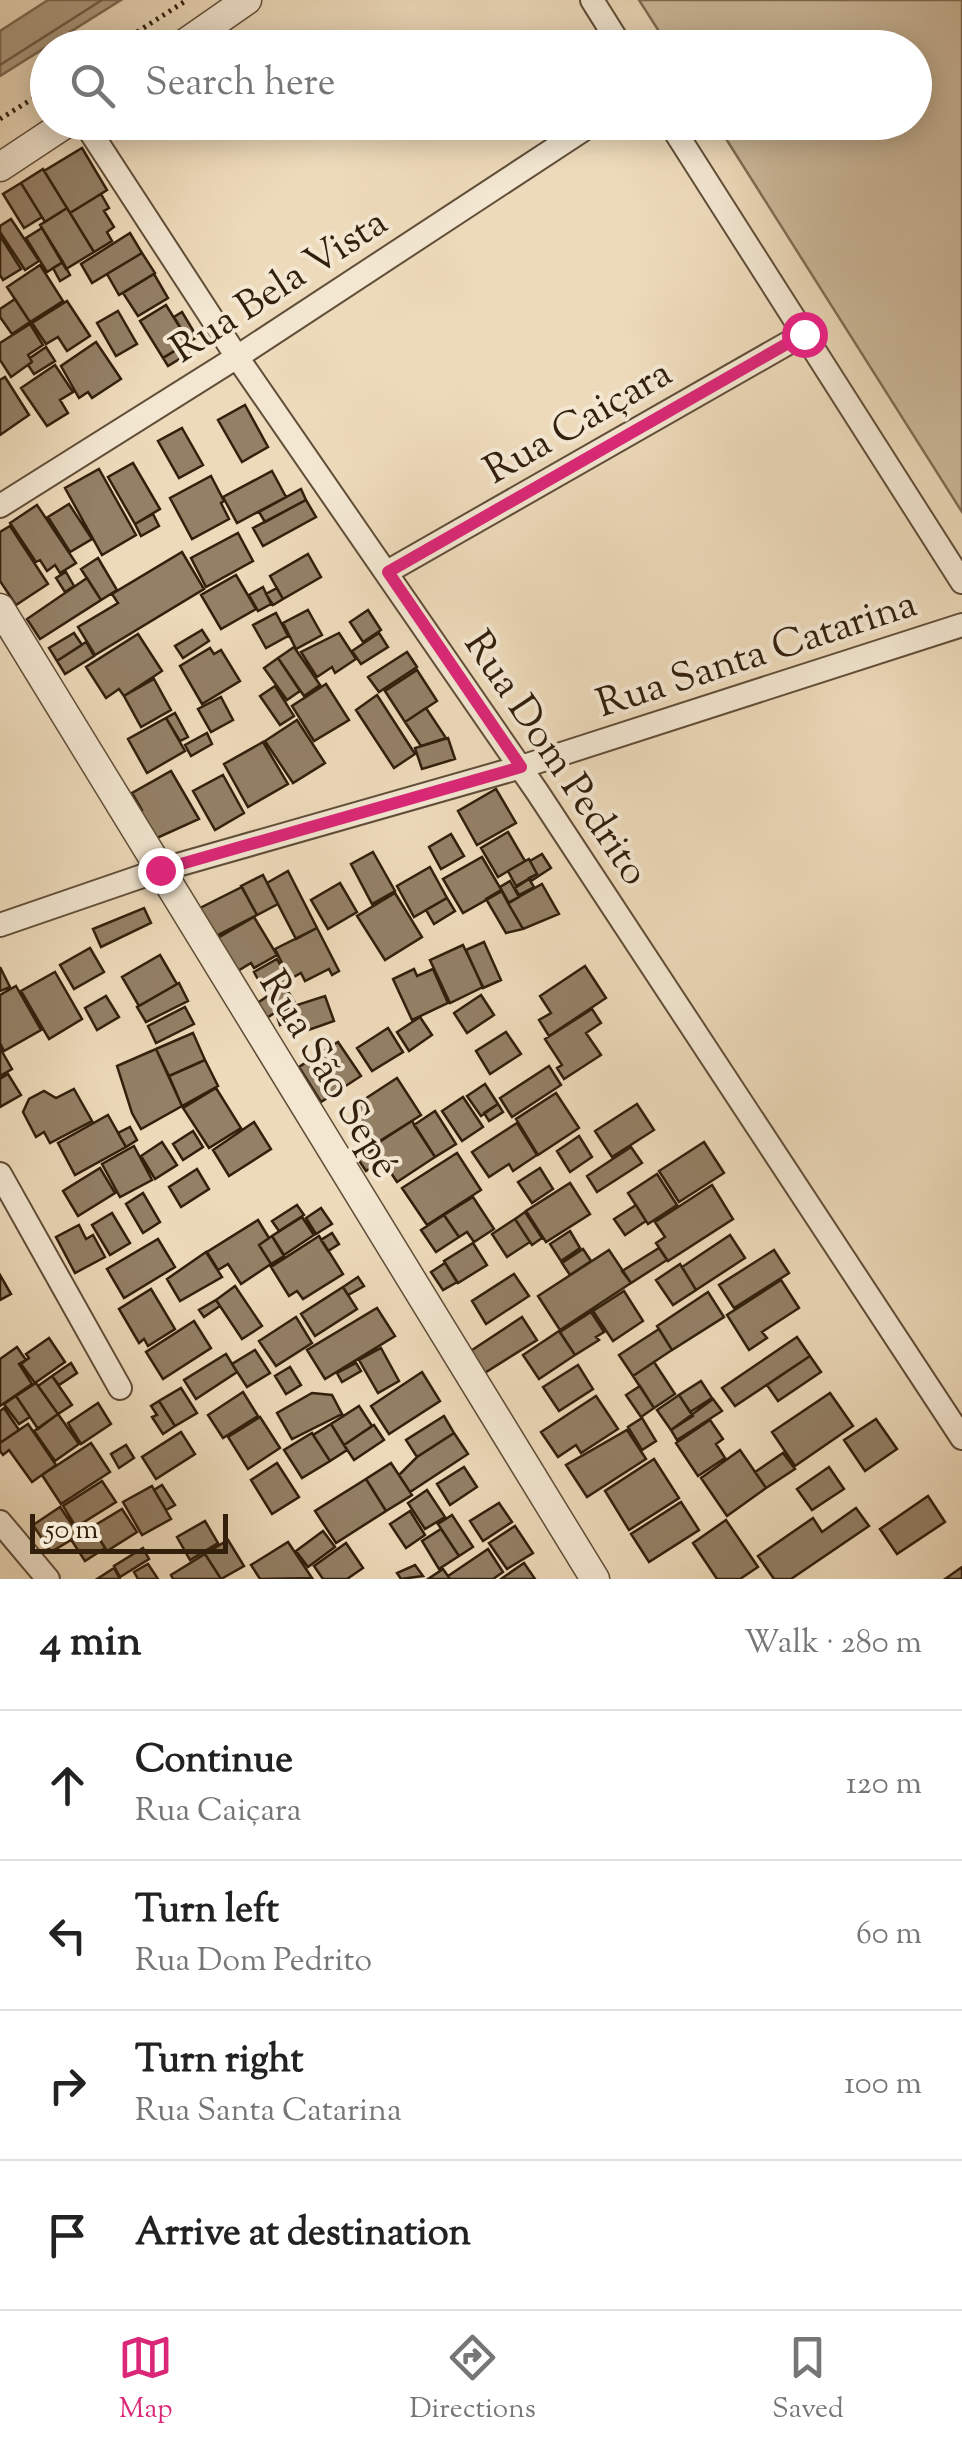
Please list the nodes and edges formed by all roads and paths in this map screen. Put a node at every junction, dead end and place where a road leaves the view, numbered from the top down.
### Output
1 (187, 0) edge
2 (247, 0) edge
3 (592, 0) edge
4 (140, 30) edge
5 (204, 30) edge
6 (611, 30) edge
7 (30, 100) edge
8 (0, 119) edge
9 (41, 140) edge
10 (96, 140) edge
11 (567, 140) edge
12 (680, 140) edge
13 (0, 167) edge
14 (804, 334) junction
15 (237, 356) junction
16 (0, 506) edge
17 (388, 572) junction
18 (962, 582) edge
19 (0, 608) edge
20 (962, 625) edge
21 (521, 767) junction
22 (160, 870) junction
23 (0, 924) edge
24 (0, 1174) edge
25 (120, 1388) dead end
26 (962, 1438) edge
27 (0, 1522) edge
28 (48, 1579) edge
29 (594, 1579) edge

1 - 4 path
2 - 5 street
3 - 6 street
7 - 8 path
9 - 13 street
10 - 15 street, Rua Dom Pedrito
11 - 15 street, Rua Bela Vista
12 - 14 street
14 - 17 street, Rua Caiçara
14 - 18 street
15 - 16 street, Rua Bela Vista
15 - 17 street, Rua Dom Pedrito
17 - 21 street, Rua Dom Pedrito
19 - 22 street, Rua São Sepé
20 - 21 street, Rua Santa Catarina
21 - 22 street, Rua Santa Catarina
21 - 26 street, Rua Dom Pedrito
22 - 23 street, Rua Santa Catarina
22 - 29 street, Rua São Sepé
24 - 25 street
27 - 28 street

